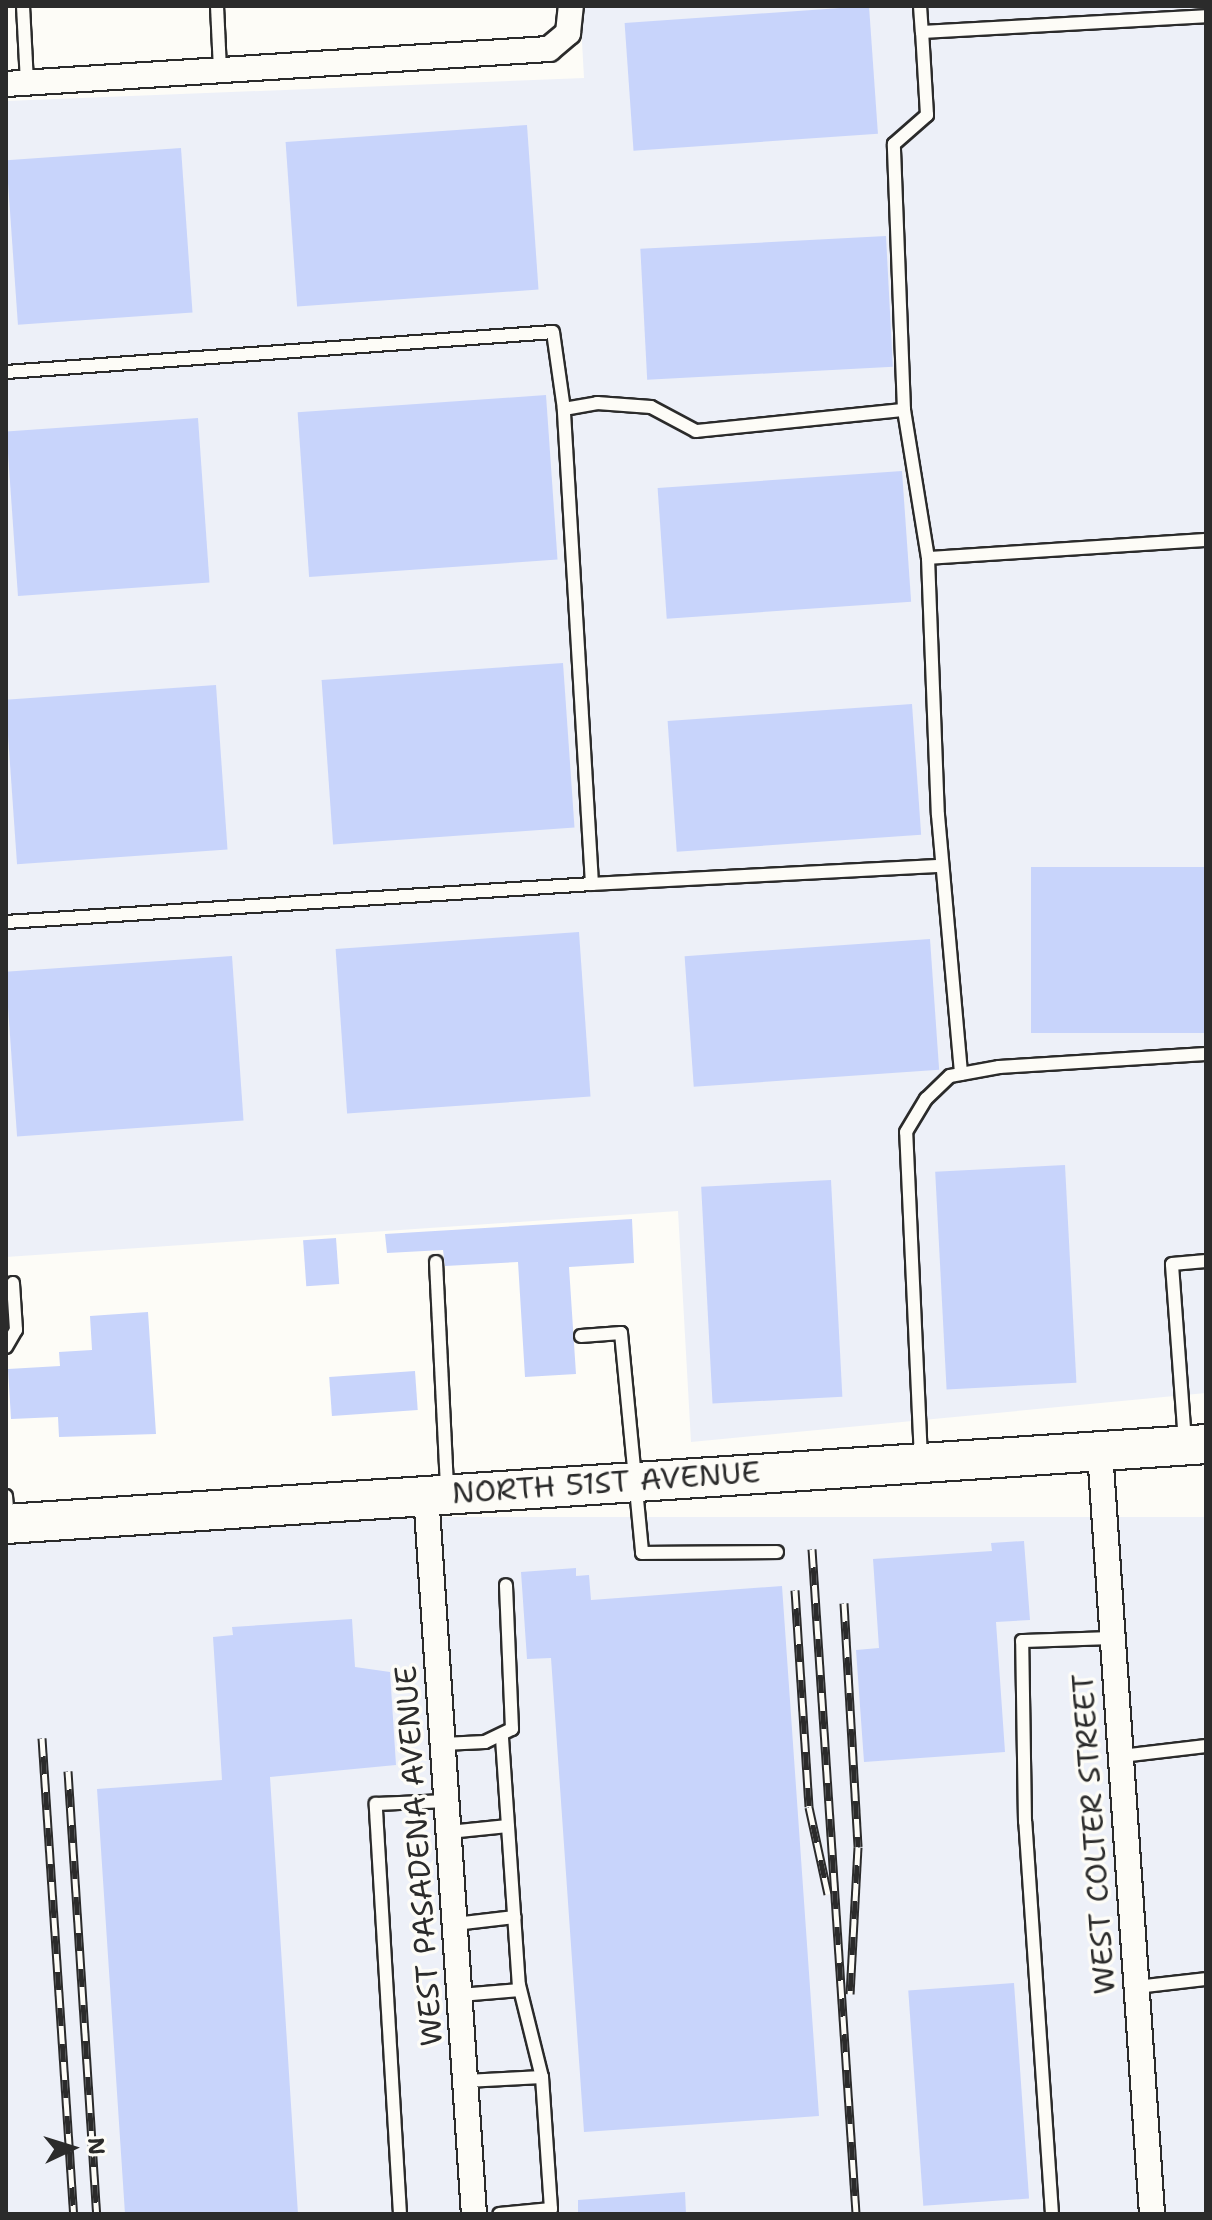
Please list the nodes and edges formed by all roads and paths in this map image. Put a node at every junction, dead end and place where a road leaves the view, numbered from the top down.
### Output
1 (23, 6) edge
2 (217, 6) edge
3 (571, 6) edge
4 (920, 6) edge
5 (1206, 16) edge
6 (922, 32) junction
7 (220, 70) junction
8 (17, 83) edge
9 (6, 372) edge
10 (564, 409) junction
11 (904, 410) junction
12 (1206, 540) edge
13 (928, 558) junction
14 (941, 866) junction
15 (592, 884) junction
16 (6, 922) edge
17 (1206, 1054) edge
18 (961, 1074) junction
19 (1206, 1261) edge
20 (436, 1262) dead end
21 (13, 1283) dead end
22 (581, 1336) dead end
23 (6, 1347) edge
24 (1196, 1444) edge
25 (1100, 1451) junction
26 (921, 1462) junction
27 (632, 1481) junction
28 (437, 1494) junction
29 (7, 1515) edge
30 (777, 1552) dead end
31 (506, 1585) dead end
32 (1113, 1638) junction
33 (502, 1738) junction
34 (443, 1744) junction
35 (1206, 1746) edge
36 (1121, 1756) junction
37 (447, 1801) junction
38 (508, 1826) junction
39 (449, 1832) junction
40 (515, 1917) junction
41 (455, 1924) junction
42 (1206, 1979) edge
43 (1136, 1987) junction
44 (520, 1990) junction
45 (460, 1995) junction
46 (542, 2077) junction
47 (466, 2081) junction
48 (400, 2214) edge
49 (474, 2214) edge
50 (499, 2214) edge
51 (1052, 2214) edge
52 (1152, 2214) edge

1 - 8 lane
2 - 7 lane
3 - 7 street
4 - 6 lane
5 - 6 lane
6 - 11 lane
7 - 8 street
9 - 10 lane
10 - 11 lane
10 - 15 lane
11 - 13 lane
12 - 13 lane
13 - 14 lane
14 - 15 lane
14 - 18 lane
15 - 16 lane
17 - 18 lane
18 - 26 lane
19 - 24 lane
20 - 28 lane
21 - 23 lane
22 - 27 lane
24 - 25 main road, NORTH 51ST AVENUE
25 - 26 main road, NORTH 51ST AVENUE
25 - 32 street, WEST COLTER STREET
26 - 27 main road, NORTH 51ST AVENUE
27 - 28 main road, NORTH 51ST AVENUE
27 - 30 lane
28 - 29 main road, NORTH 51ST AVENUE
28 - 34 street, WEST PASADENA AVENUE
31 - 33 lane
32 - 36 street, WEST COLTER STREET
32 - 51 lane
33 - 34 lane
33 - 38 lane
34 - 37 street, WEST PASADENA AVENUE
35 - 36 lane
36 - 43 street, WEST COLTER STREET
37 - 39 street, WEST PASADENA AVENUE
37 - 48 lane
38 - 39 lane
38 - 40 lane
39 - 41 street, WEST PASADENA AVENUE
40 - 41 lane
40 - 44 lane
41 - 45 street, WEST PASADENA AVENUE
42 - 43 lane
43 - 52 street, WEST COLTER STREET
44 - 45 lane
44 - 46 lane
45 - 47 street, WEST PASADENA AVENUE
46 - 47 lane
46 - 50 lane
47 - 49 street, WEST PASADENA AVENUE

